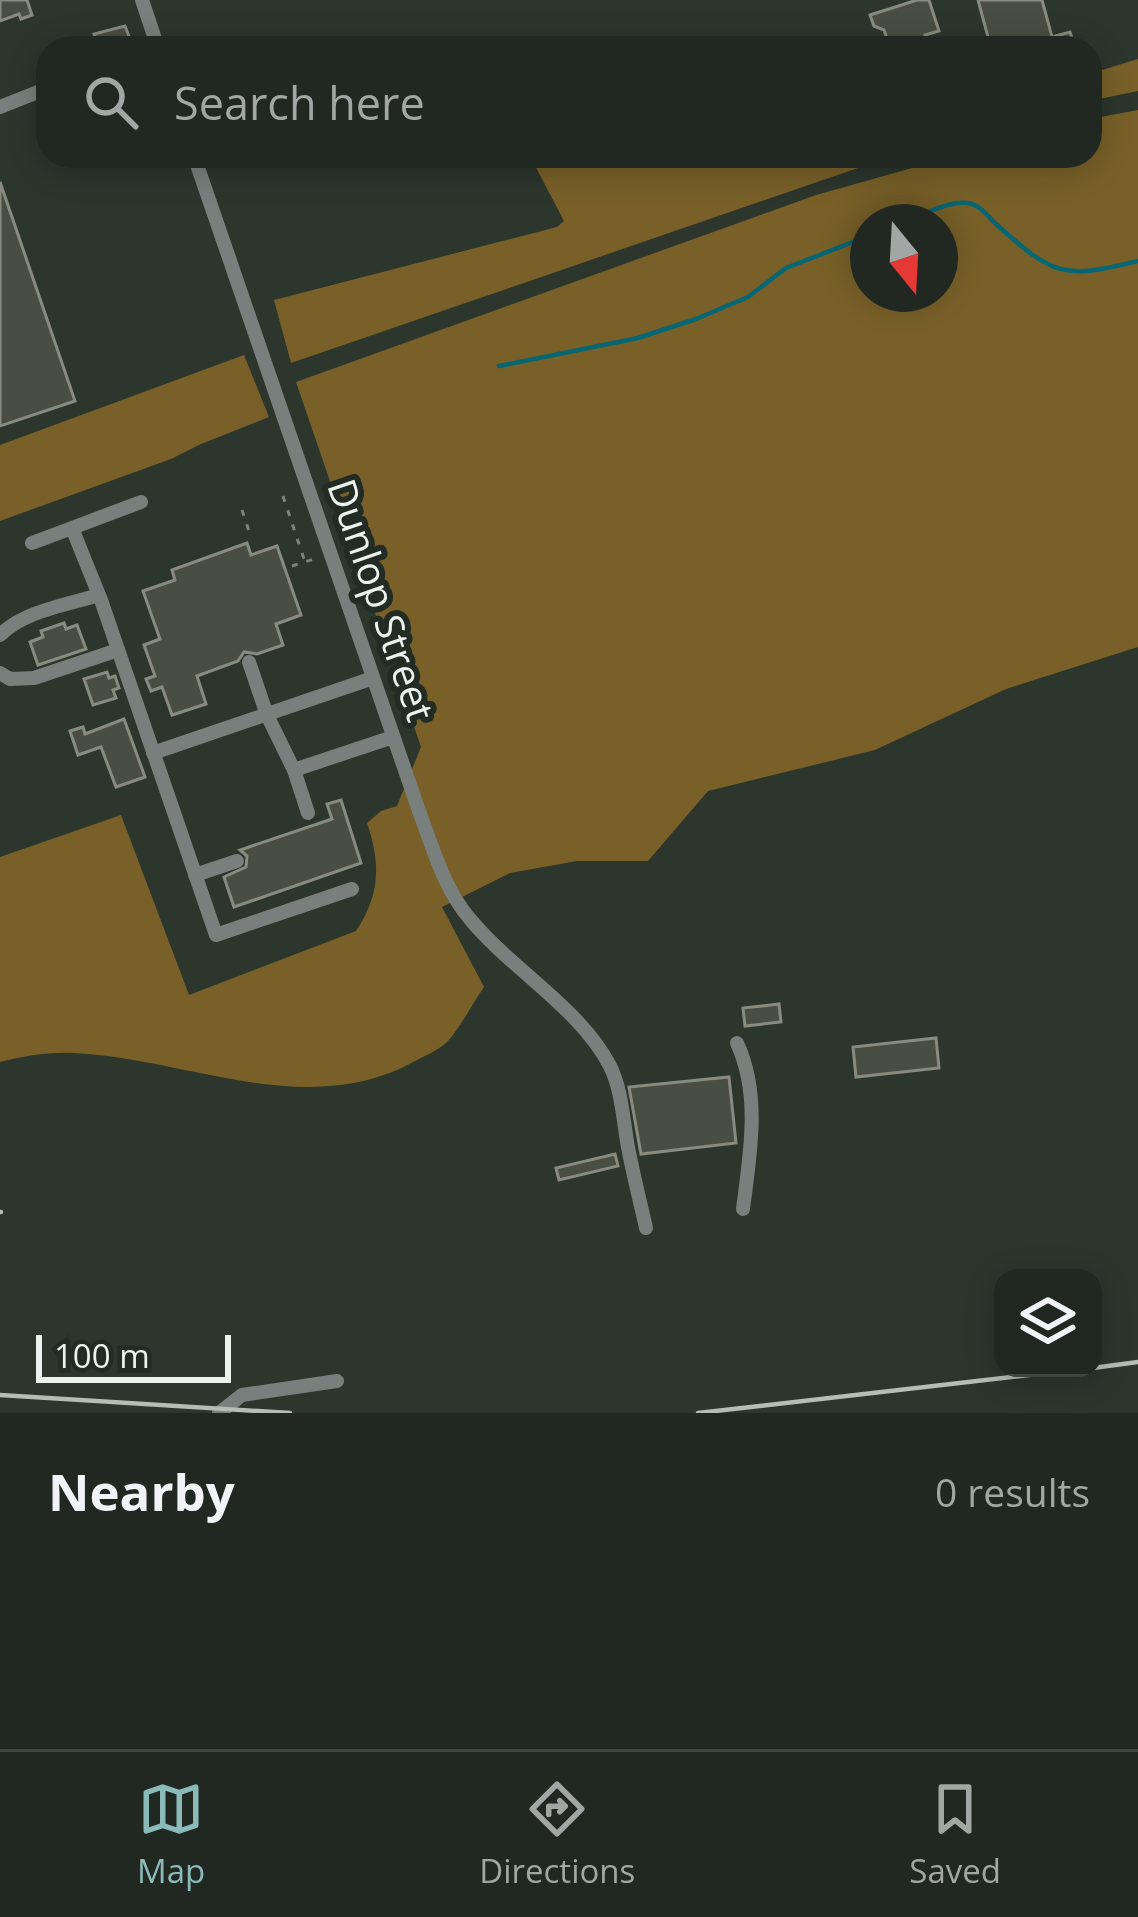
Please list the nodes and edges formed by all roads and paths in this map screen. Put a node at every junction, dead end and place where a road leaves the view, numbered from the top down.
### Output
1 (142, 0) edge
2 (154, 36) edge
3 (36, 92) edge
4 (0, 106) edge
5 (198, 168) edge
6 (283, 496) dead end
7 (141, 502) dead end
8 (242, 510) dead end
9 (72, 528) junction
10 (250, 534) dead end
11 (32, 543) dead end
12 (330, 554) junction
13 (305, 562) junction
14 (292, 566) dead end
15 (99, 595) junction
16 (0, 635) edge
17 (118, 650) junction
18 (249, 662) dead end
19 (0, 673) edge
20 (373, 678) junction
21 (267, 715) junction
22 (393, 736) junction
23 (154, 753) junction
24 (294, 770) junction
25 (308, 813) dead end
26 (237, 861) dead end
27 (195, 875) junction
28 (352, 889) dead end
29 (736, 1043) dead end
30 (743, 1209) dead end
31 (646, 1228) dead end
32 (337, 1381) dead end
33 (219, 1413) edge

1 - 2 street
3 - 4 street
5 - 12 street, Dunlop Street
6 - 13 path
7 - 9 street
8 - 10 path
9 - 11 street
9 - 15 street
12 - 13 path
12 - 20 street, Dunlop Street
13 - 14 path
15 - 16 street
15 - 17 street
17 - 19 street
17 - 23 street
18 - 21 street
20 - 21 street
20 - 22 street, Dunlop Street
21 - 23 street
21 - 24 street
22 - 24 street
22 - 31 street, Dunlop Street
23 - 27 street
24 - 25 street
26 - 27 street
27 - 28 street
29 - 30 street
32 - 33 street

